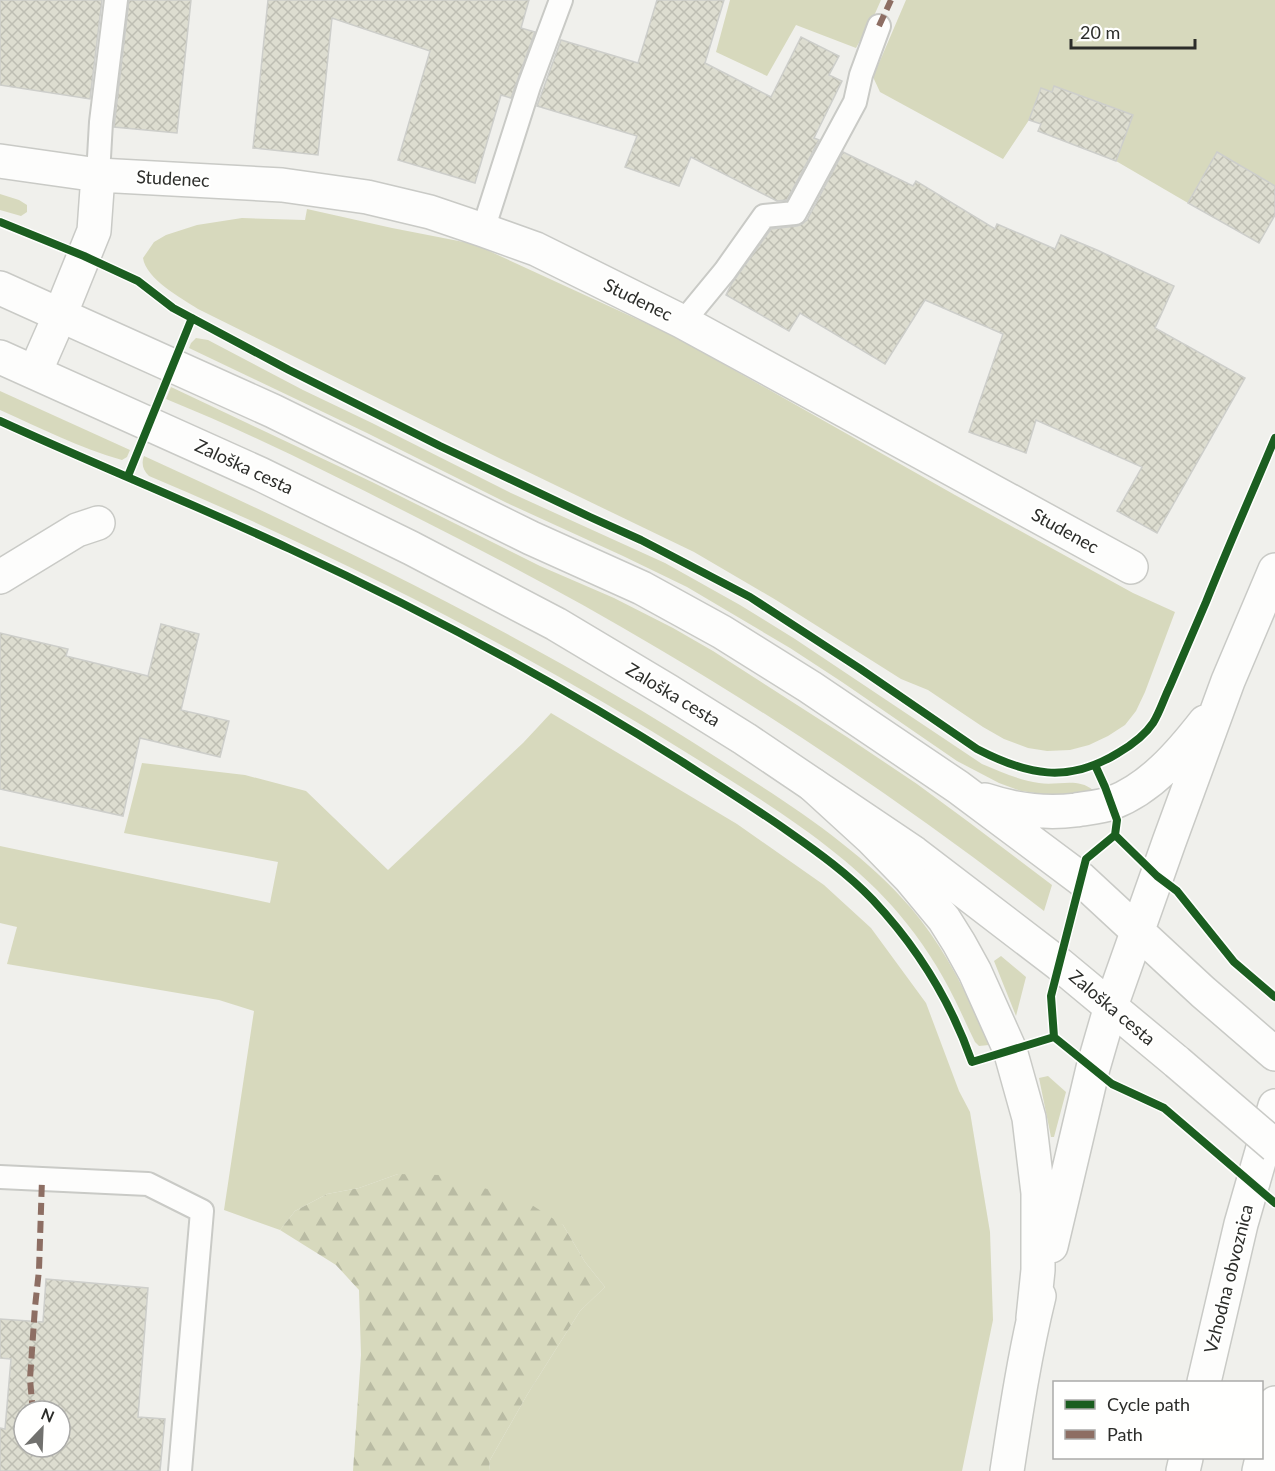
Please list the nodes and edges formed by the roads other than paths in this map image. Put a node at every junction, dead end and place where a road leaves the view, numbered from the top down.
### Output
1 (116, 0) edge
2 (561, 0) edge
3 (879, 26) dead end
4 (0, 161) edge
5 (98, 175) junction
6 (483, 230) junction
7 (0, 288) edge
8 (60, 315) junction
9 (683, 322) junction
10 (0, 357) edge
11 (35, 372) junction
12 (98, 523) dead end
13 (1131, 567) dead end
14 (1275, 570) edge
15 (0, 577) edge
16 (1228, 681) junction
17 (813, 785) junction
18 (958, 787) junction
19 (1138, 931) junction
20 (1111, 1006) junction
21 (1275, 1054) edge
22 (1275, 1106) edge
23 (1275, 1146) edge
24 (0, 1177) edge
25 (1033, 1318) junction
26 (1204, 1381) edge
27 (1275, 1403) edge
28 (1263, 1451) edge
29 (180, 1471) edge
30 (1007, 1471) edge

1 - 5 lane
2 - 6 lane
3 - 9 lane
4 - 5 main road, Studenec
5 - 6 main road, Studenec
5 - 8 main road
6 - 9 main road, Studenec
7 - 8 main road
8 - 11 main road
8 - 18 main road
9 - 13 main road, Studenec
10 - 11 main road, Zaloška cesta
11 - 17 main road, Zaloška cesta
12 - 15 main road
14 - 16 main road
16 - 18 main road
16 - 19 main road
17 - 20 main road, Zaloška cesta
17 - 25 main road
18 - 19 main road
19 - 20 main road
19 - 21 main road
20 - 23 main road, Zaloška cesta, bridge
20 - 25 main road
22 - 26 main road, Vzhodna obvoznica
24 - 29 lane
25 - 30 main road
27 - 28 main road

